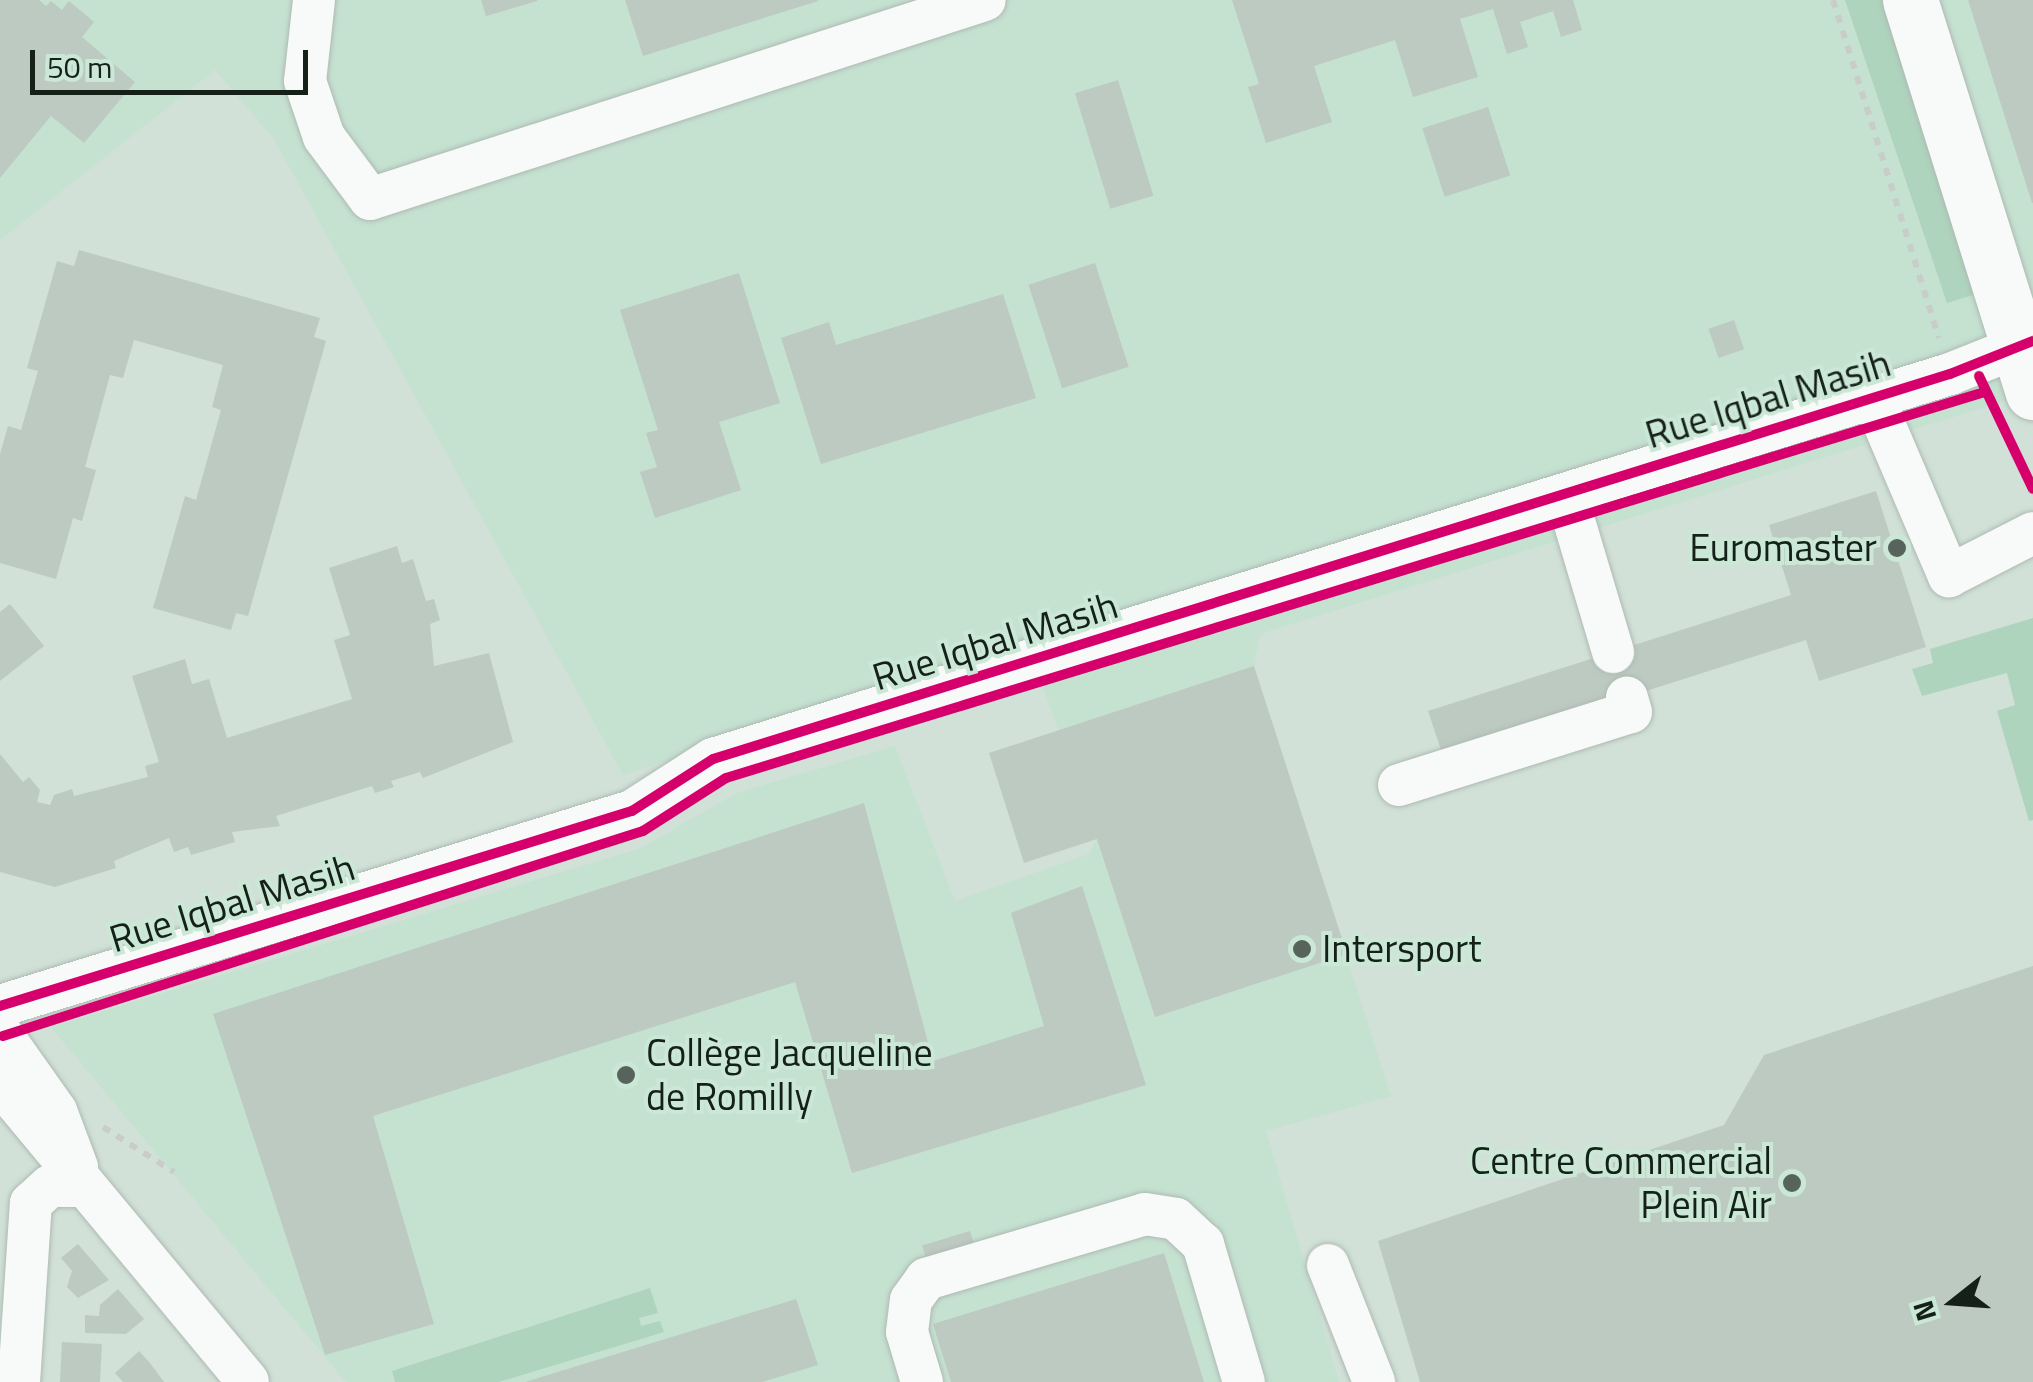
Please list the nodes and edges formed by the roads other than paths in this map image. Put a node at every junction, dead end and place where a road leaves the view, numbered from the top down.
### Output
1 (314, 0) edge
2 (985, 0) edge
3 (1910, 0) edge
4 (2027, 361) edge
5 (1872, 398) junction
6 (1566, 494) junction
7 (2033, 534) edge
8 (1613, 652) dead end
9 (1626, 698) dead end
10 (1399, 785) dead end
11 (0, 1006) edge
12 (0, 1032) edge
13 (0, 1083) edge
14 (84, 1186) junction
15 (1328, 1265) dead end
16 (19, 1382) edge
17 (248, 1382) edge
18 (922, 1382) edge
19 (1244, 1382) edge
20 (1374, 1382) edge

1 - 2 street
3 - 4 main road
4 - 5 street, Rue Iqbal Masih
5 - 6 street, Rue Iqbal Masih
5 - 7 street
6 - 8 street
6 - 11 street, Rue Iqbal Masih
9 - 10 street
12 - 14 street
13 - 14 street
14 - 16 street
14 - 17 street
15 - 20 street
18 - 19 street

